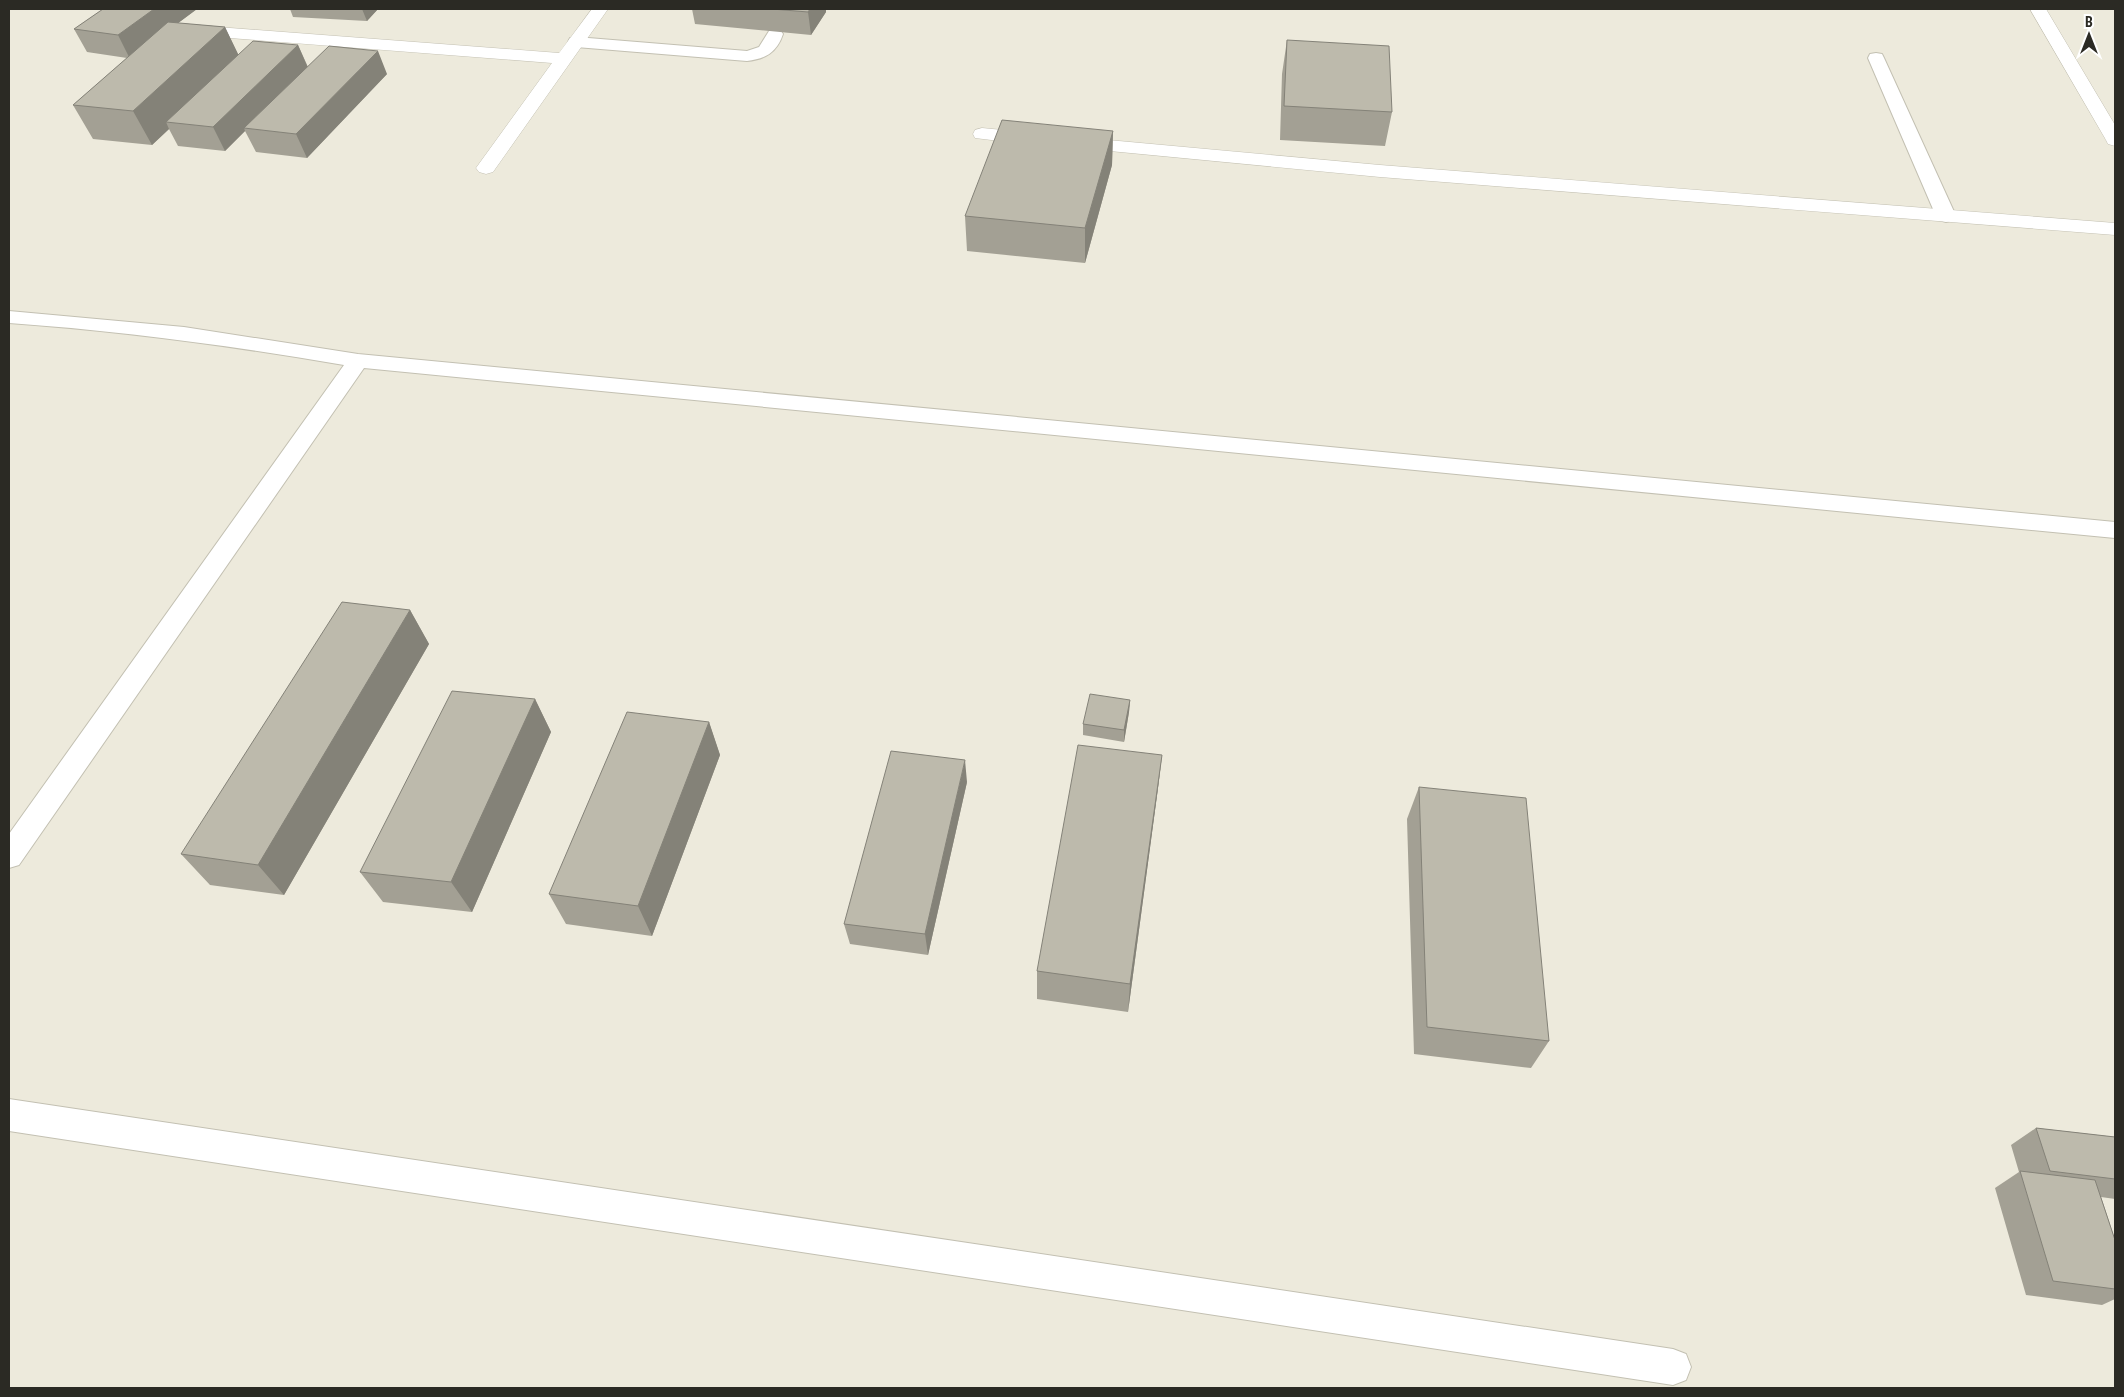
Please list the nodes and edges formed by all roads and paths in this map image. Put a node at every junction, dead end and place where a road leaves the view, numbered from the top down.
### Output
1 (600, 9) edge
2 (2038, 9) edge
3 (182, 29) edge
4 (776, 34) edge
5 (576, 42) junction
6 (1876, 58) dead end
7 (564, 59) junction
8 (982, 134) dead end
9 (2115, 140) edge
10 (486, 168) dead end
11 (1946, 216) junction
12 (2115, 229) edge
13 (9, 317) edge
14 (358, 361) junction
15 (2115, 530) edge
16 (9, 856) edge
17 (9, 1115) edge
18 (1673, 1367) dead end

1 - 5 street
2 - 9 street
3 - 7 street
4 - 5 lane
5 - 7 street
6 - 11 lane
7 - 10 street
8 - 11 street
11 - 12 street
13 - 14 lane
14 - 15 lane
14 - 16 lane
17 - 18 lane

